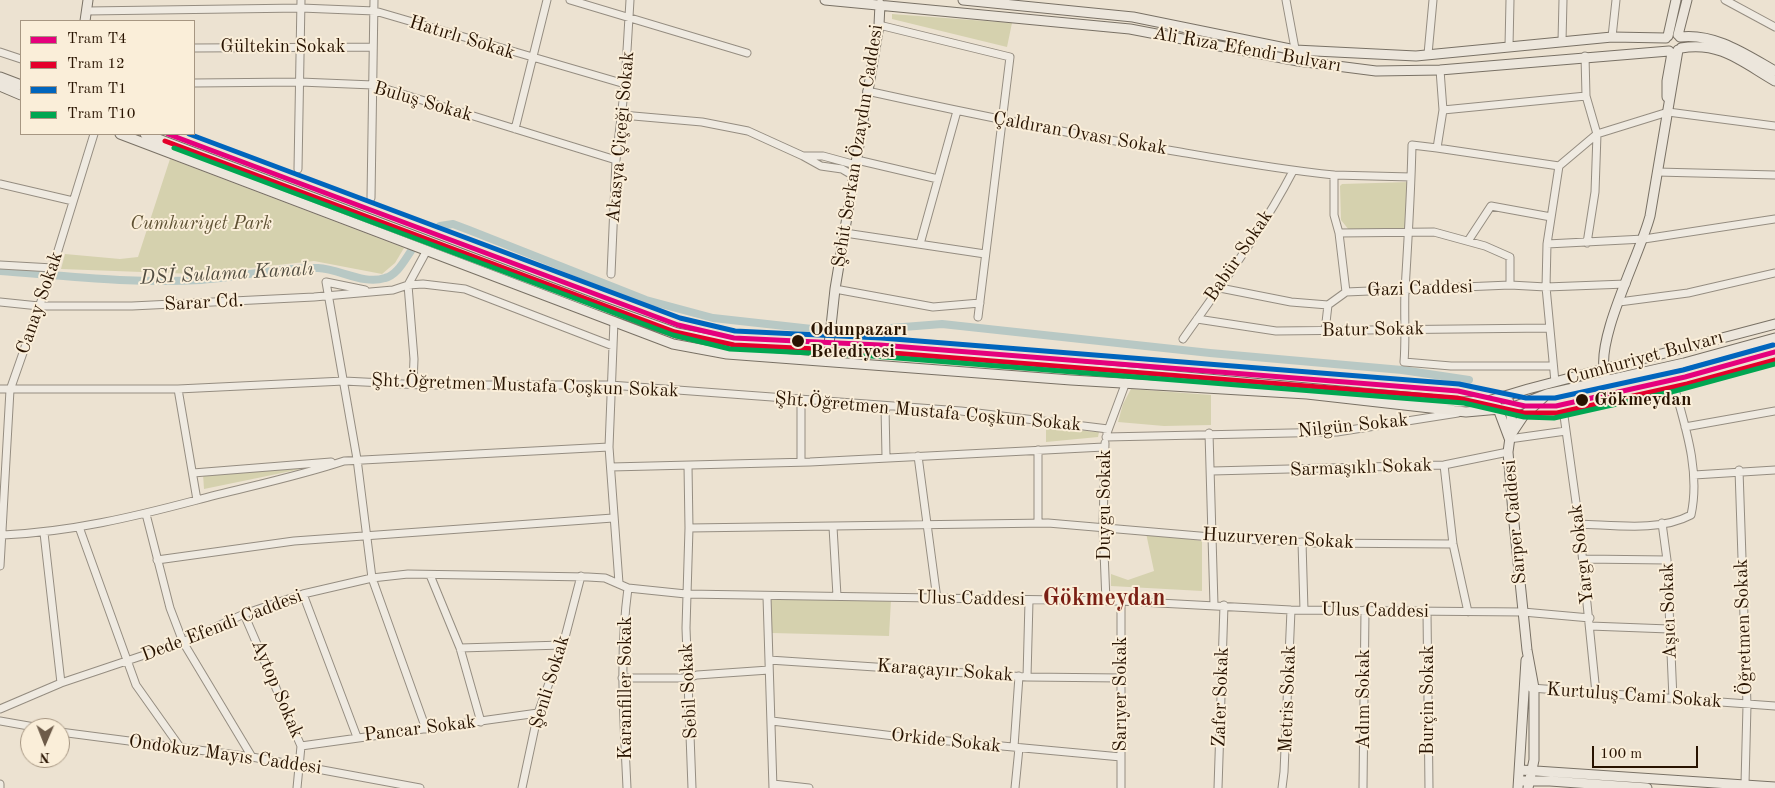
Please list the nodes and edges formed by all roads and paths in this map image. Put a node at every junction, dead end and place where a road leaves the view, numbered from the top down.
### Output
1 (88, 0) edge
2 (374, 0) edge
3 (547, 0) edge
4 (570, 0) edge
5 (630, 0) edge
6 (825, 0) edge
7 (963, 0) edge
8 (1286, 0) edge
9 (1433, 0) edge
10 (1510, 0) edge
11 (1563, 0) edge
12 (1616, 0) edge
13 (1676, 0) edge
14 (1687, 0) edge
15 (1725, 0) edge
16 (880, 2) edge
17 (300, 4) edge
18 (87, 10) junction
19 (374, 11) junction
20 (630, 18) junction
21 (85, 20) edge
22 (879, 24) junction
23 (1775, 27) edge
24 (1679, 36) junction
25 (1612, 37) junction
26 (1667, 37) junction
27 (1562, 41) junction
28 (300, 46) junction
29 (1509, 46) junction
30 (373, 47) junction
31 (195, 48) edge
32 (1295, 50) junction
33 (1675, 50) junction
34 (0, 52) edge
35 (747, 52) dead end
36 (1428, 54) junction
37 (1585, 56) junction
38 (20, 59) edge
39 (532, 59) junction
40 (1298, 61) junction
41 (1440, 70) junction
42 (1775, 71) edge
43 (0, 77) edge
44 (1775, 80) edge
45 (300, 82) junction
46 (195, 83) edge
47 (625, 84) junction
48 (20, 85) edge
49 (373, 85) junction
50 (0, 86) edge
51 (867, 91) junction
52 (20, 95) edge
53 (1586, 96) junction
54 (1443, 110) junction
55 (957, 111) junction
56 (1668, 112) junction
57 (622, 116) junction
58 (1001, 120) junction
59 (1775, 126) edge
60 (515, 129) junction
61 (1598, 134) junction
62 (94, 135) edge
63 (123, 135) edge
64 (148, 135) edge
65 (1437, 148) junction
66 (804, 156) junction
67 (616, 160) junction
68 (857, 162) junction
69 (1559, 166) junction
70 (298, 169) dead end
71 (1293, 171) junction
72 (1657, 172) junction
73 (1334, 175) junction
74 (1775, 175) edge
75 (854, 176) junction
76 (1411, 177) junction
77 (938, 179) junction
78 (0, 184) edge
79 (371, 198) dead end
80 (73, 201) junction
81 (1551, 216) junction
82 (1775, 219) edge
83 (1410, 231) junction
84 (845, 233) junction
85 (1339, 233) junction
86 (1644, 239) junction
87 (1468, 241) junction
88 (1587, 243) junction
89 (920, 244) junction
90 (1547, 244) junction
91 (427, 250) junction
92 (985, 254) junction
93 (0, 266) edge
94 (52, 269) junction
95 (1775, 273) edge
96 (611, 274) dead end
97 (1626, 284) junction
98 (408, 285) junction
99 (1510, 285) junction
100 (1546, 287) junction
101 (1220, 288) junction
102 (836, 289) junction
103 (1405, 290) junction
104 (371, 292) junction
105 (1346, 292) junction
106 (328, 296) junction
107 (0, 302) edge
108 (1619, 302) junction
109 (980, 303) junction
110 (39, 306) junction
111 (1328, 306) junction
112 (978, 317) dead end
113 (1197, 320) junction
114 (614, 321) junction
115 (1775, 324) edge
116 (1549, 328) junction
117 (1407, 329) junction
118 (1325, 331) junction
119 (1775, 338) edge
120 (1183, 339) dead end
121 (612, 346) junction
122 (828, 349) junction
123 (827, 361) junction
124 (1553, 366) junction
125 (1603, 368) junction
126 (344, 381) junction
127 (1607, 381) junction
128 (1126, 382) junction
129 (1555, 382) junction
130 (413, 384) junction
131 (610, 385) junction
132 (0, 389) edge
133 (10, 390) junction
134 (178, 390) junction
135 (1676, 393) dead end
136 (1547, 394) junction
137 (1508, 395) junction
138 (1498, 399) junction
139 (801, 400) junction
140 (885, 407) junction
141 (1512, 408) junction
142 (1497, 409) junction
143 (1775, 411) edge
144 (1466, 412) junction
145 (1564, 416) dead end
146 (1685, 427) junction
147 (1566, 431) junction
148 (1107, 433) junction
149 (1209, 433) junction
150 (1509, 439) junction
151 (609, 447) junction
152 (1104, 447) junction
153 (1038, 450) junction
154 (1508, 452) junction
155 (918, 456) junction
156 (886, 457) junction
157 (357, 459) junction
158 (344, 461) junction
159 (801, 462) junction
160 (1444, 465) junction
161 (688, 466) junction
162 (611, 467) junction
163 (1739, 470) junction
164 (1775, 470) edge
165 (1212, 472) junction
166 (193, 473) junction
167 (1694, 475) junction
168 (197, 500) junction
169 (146, 514) junction
170 (613, 518) junction
171 (1038, 523) junction
172 (1662, 523) junction
173 (927, 524) junction
174 (1579, 524) junction
175 (80, 527) junction
176 (833, 527) junction
177 (1103, 527) junction
178 (689, 528) junction
179 (44, 533) junction
180 (366, 534) junction
181 (3, 535) junction
182 (1212, 537) junction
183 (1302, 542) junction
184 (1453, 544) junction
185 (1583, 559) junction
186 (157, 560) junction
187 (1667, 560) junction
188 (0, 566) edge
189 (430, 575) junction
190 (581, 576) junction
191 (372, 578) junction
192 (619, 583) junction
193 (628, 588) junction
194 (303, 594) junction
195 (686, 594) junction
196 (837, 596) junction
197 (767, 597) junction
198 (937, 598) junction
199 (1029, 601) junction
200 (1106, 601) junction
201 (1121, 601) junction
202 (1214, 605) junction
203 (1224, 605) junction
204 (1291, 610) junction
205 (1304, 610) junction
206 (1365, 610) junction
207 (1427, 612) junction
208 (1468, 612) junction
209 (1523, 612) junction
210 (244, 614) junction
211 (1590, 622) junction
212 (1669, 629) junction
213 (183, 642) junction
214 (563, 645) junction
215 (460, 648) junction
216 (1527, 650) junction
217 (769, 660) junction
218 (127, 662) junction
219 (769, 670) junction
220 (1023, 676) junction
221 (622, 678) junction
222 (687, 678) junction
223 (1121, 678) junction
224 (61, 683) junction
225 (1524, 688) junction
226 (1534, 688) junction
227 (1596, 693) junction
228 (1672, 699) junction
229 (1747, 705) junction
230 (1775, 706) edge
231 (0, 709) edge
232 (538, 713) junction
233 (0, 721) edge
234 (772, 721) junction
235 (481, 722) junction
236 (20, 724) edge
237 (426, 728) junction
238 (70, 733) edge
239 (356, 737) junction
240 (301, 746) junction
241 (180, 748) junction
242 (1017, 748) junction
243 (252, 757) junction
244 (1121, 758) junction
245 (301, 766) junction
246 (1520, 770) junction
247 (1530, 770) junction
248 (0, 784) edge
249 (1518, 784) edge
250 (1745, 784) junction
251 (1528, 785) edge
252 (773, 786) edge
253 (1587, 786) edge
254 (1775, 787) edge
255 (0, 788) edge
256 (297, 788) edge
257 (420, 788) edge
258 (522, 788) edge
259 (627, 788) edge
260 (692, 788) edge
261 (809, 788) edge
262 (1015, 788) edge
263 (1121, 788) edge
264 (1218, 788) edge
265 (1282, 788) edge
266 (1363, 788) edge
267 (1429, 788) edge
268 (1647, 788) edge

1 - 18 main road
2 - 19 street
3 - 39 street
4 - 20 street
5 - 20 street, Akasya Çiçeği Sokak
6 - 16 main road, Ali Rıza Efendi Bulvarı
7 - 32 main road, Ali Rıza Efendi Bulvarı
8 - 32 street
9 - 36 street
10 - 29 street
11 - 27 street
12 - 25 street
13 - 26 main road
14 - 24 main road
15 - 23 street
16 - 22 main road, Şehit Serkan Özaydın Caddesi
16 - 40 main road, Ali Rıza Efendi Bulvarı
17 - 18 street, Hatırlı Sokak
17 - 19 street, Hatırlı Sokak
17 - 28 street
18 - 21 main road
19 - 30 street
19 - 39 street, Hatırlı Sokak
20 - 35 street
20 - 47 street, Akasya Çiçeği Sokak
22 - 51 main road, Şehit Serkan Özaydın Caddesi
22 - 58 street
24 - 26 main road, Ali Rıza Efendi Bulvarı
24 - 33 main road
24 - 42 main road, Ali Rıza Efendi Bulvarı
25 - 26 main road, Ali Rıza Efendi Bulvarı
25 - 27 main road, Ali Rıza Efendi Bulvarı
26 - 33 main road
27 - 29 main road, Ali Rıza Efendi Bulvarı
28 - 30 street, Gültekin Sokak
28 - 31 street, Gültekin Sokak
28 - 45 street
29 - 36 main road, Ali Rıza Efendi Bulvarı
30 - 49 street
32 - 36 main road, Ali Rıza Efendi Bulvarı
32 - 40 street
33 - 37 main road, Ali Rıza Efendi Bulvarı
33 - 44 main road, Ali Rıza Efendi Bulvarı
33 - 56 main road
34 - 38 street
37 - 41 main road, Ali Rıza Efendi Bulvarı
37 - 53 street
39 - 47 street, Hatırlı Sokak
39 - 60 street
40 - 41 main road, Ali Rıza Efendi Bulvarı
41 - 54 street
43 - 48 main road
45 - 46 street, Buluş Sokak
45 - 49 street, Buluş Sokak
45 - 70 street
47 - 57 street, Akasya Çiçeği Sokak
49 - 60 street, Buluş Sokak
49 - 79 street
50 - 52 main road
51 - 55 street, Çaldıran Ovası Sokak
51 - 68 main road, Şehit Serkan Özaydın Caddesi
53 - 54 street
53 - 61 street
54 - 65 street
55 - 58 street, Çaldıran Ovası Sokak
55 - 77 street
56 - 59 street
56 - 61 street
56 - 72 main road
57 - 66 street
57 - 67 street, Akasya Çiçeği Sokak
58 - 71 street, Çaldıran Ovası Sokak
58 - 92 street
60 - 67 street, Buluş Sokak
61 - 69 street
61 - 88 street
62 - 80 street, Canay Sokak
63 - 91 main road, Cumhuriyet Bulvarı
64 - 122 main road, Cumhuriyet Bulvarı
65 - 69 street
65 - 76 street
66 - 68 street
66 - 75 street
67 - 96 street, Akasya Çiçeği Sokak
68 - 75 main road, Şehit Serkan Özaydın Caddesi
68 - 77 street
69 - 81 street
71 - 73 street, Çaldıran Ovası Sokak
71 - 101 street, Babür Sokak
72 - 74 street
72 - 86 main road
73 - 76 street, Çaldıran Ovası Sokak
73 - 85 street
75 - 84 main road, Şehit Serkan Özaydın Caddesi
76 - 83 street
77 - 89 street
78 - 80 street
80 - 94 street, Canay Sokak
81 - 87 street
81 - 90 street
82 - 86 street
83 - 85 street
83 - 87 street
83 - 103 street
84 - 89 street
84 - 102 main road, Şehit Serkan Özaydın Caddesi
85 - 105 street
86 - 88 street
86 - 97 main road
87 - 99 street
88 - 90 street
89 - 92 street
90 - 100 street
91 - 98 street
91 - 114 main road, Cumhuriyet Bulvarı
92 - 109 street
93 - 94 street
94 - 110 street, Canay Sokak
95 - 108 street
97 - 100 street, Gazi Caddesi
97 - 108 main road
98 - 104 street, Sarar Cd.
98 - 121 street, Sarar Cd.
98 - 130 street
99 - 100 street, Gazi Caddesi
99 - 103 street, Gazi Caddesi
100 - 116 street
101 - 111 street
101 - 113 street, Babür Sokak
102 - 109 street
102 - 122 main road, Şehit Serkan Özaydın Caddesi
103 - 105 street, Gazi Caddesi
103 - 117 street
104 - 106 street, Sarar Cd.
104 - 106 street
105 - 111 street, Gazi Caddesi
106 - 110 street, Sarar Cd.
106 - 126 street
107 - 110 street, Sarar Cd.
108 - 125 main road
109 - 112 street
110 - 133 street, Canay Sokak
111 - 118 street
113 - 118 street, Batur Sokak
113 - 120 street, Babür Sokak
114 - 121 street
114 - 123 main road, Cumhuriyet Bulvarı
115 - 125 main road, Cumhuriyet Bulvarı
116 - 117 street, Batur Sokak
116 - 124 street
117 - 118 street, Batur Sokak
117 - 124 street
119 - 127 main road, Cumhuriyet Bulvarı
121 - 131 street
122 - 123 main road, Şehit Serkan Özaydın Caddesi
122 - 138 main road, Cumhuriyet Bulvarı
123 - 128 main road, Cumhuriyet Bulvarı
124 - 129 street
125 - 127 main road
125 - 129 main road, Cumhuriyet Bulvarı
126 - 130 street, Şht.Öğretmen Mustafa Coşkun Sokak
126 - 134 street, Şht.Öğretmen Mustafa Coşkun Sokak
126 - 157 street
127 - 136 main road, Cumhuriyet Bulvarı
128 - 144 main road, Cumhuriyet Bulvarı
128 - 148 street, Duygu Sokak
129 - 137 main road, Cumhuriyet Bulvarı
130 - 131 street, Şht.Öğretmen Mustafa Coşkun Sokak
131 - 139 street, Şht.Öğretmen Mustafa Coşkun Sokak
131 - 151 street
132 - 133 street, Şht.Öğretmen Mustafa Coşkun Sokak
133 - 134 street, Şht.Öğretmen Mustafa Coşkun Sokak
133 - 181 street, Canay Sokak
134 - 166 street
135 - 146 street
136 - 141 main road, Cumhuriyet Bulvarı
136 - 150 main road
137 - 138 main road, Cumhuriyet Bulvarı
137 - 141 main road, Sarper Caddesi
138 - 142 main road
139 - 140 street, Şht.Öğretmen Mustafa Coşkun Sokak
139 - 159 street
140 - 148 street, Şht.Öğretmen Mustafa Coşkun Sokak
140 - 156 street
141 - 142 main road, Cumhuriyet Bulvarı
141 - 150 main road, Sarper Caddesi
142 - 144 main road, Cumhuriyet Bulvarı
142 - 150 main road
143 - 146 street
144 - 149 street, Nilgün Sokak
145 - 147 street, Yargı Sokak
146 - 167 street
147 - 150 street
147 - 174 street, Yargı Sokak
148 - 149 street, Şht.Öğretmen Mustafa Coşkun Sokak
148 - 152 street, Duygu Sokak
149 - 165 street
150 - 154 main road, Sarper Caddesi
151 - 157 street
151 - 162 street
152 - 153 street
152 - 177 street, Duygu Sokak
153 - 155 street
153 - 171 street
154 - 160 street, Sarmaşıklı Sokak
154 - 209 main road, Sarper Caddesi
155 - 156 street
155 - 173 street
156 - 159 street
157 - 158 street
157 - 180 street
158 - 166 street
158 - 168 street
159 - 161 street
160 - 165 street, Sarmaşıklı Sokak
160 - 184 street
161 - 162 street
161 - 178 street, Sebil Sokak
162 - 170 street
163 - 164 street
163 - 167 street
163 - 229 street, Öğretmen Sokak
165 - 182 street
166 - 168 street
167 - 172 street
168 - 169 street
169 - 175 street
169 - 186 street
170 - 180 street
170 - 192 street
171 - 173 street, Huzurveren Sokak
171 - 177 street, Huzurveren Sokak
172 - 174 street
172 - 187 street, Aşıcı Sokak
173 - 176 street, Huzurveren Sokak
173 - 198 street
174 - 185 street, Yargı Sokak
175 - 179 street
175 - 218 street
176 - 178 street, Huzurveren Sokak
176 - 196 street
177 - 182 street, Huzurveren Sokak
177 - 200 street, Duygu Sokak
178 - 195 street, Sebil Sokak
179 - 181 street
179 - 224 street
180 - 186 street
180 - 191 street
181 - 188 street, Canay Sokak
182 - 183 street, Huzurveren Sokak
182 - 202 street
183 - 184 street, Huzurveren Sokak
183 - 205 street
184 - 208 street
185 - 187 street
185 - 211 street, Yargı Sokak
186 - 213 street
187 - 212 street, Aşıcı Sokak
189 - 190 street, Dede Efendi Caddesi
189 - 191 street, Dede Efendi Caddesi
189 - 215 street
190 - 192 street, Dede Efendi Caddesi
190 - 214 street, Şenli Sokak
191 - 194 street, Dede Efendi Caddesi
191 - 237 street
192 - 193 street, Dede Efendi Caddesi
193 - 195 street, Ulus Caddesi
193 - 221 street, Karanfiller Sokak
194 - 210 street, Dede Efendi Caddesi
194 - 239 street
195 - 197 street, Ulus Caddesi
195 - 222 street, Sebil Sokak
196 - 197 street, Ulus Caddesi
196 - 198 street, Ulus Caddesi
197 - 217 street
198 - 199 street, Ulus Caddesi
199 - 200 street, Ulus Caddesi
199 - 220 street
200 - 201 street, Ulus Caddesi
201 - 202 street, Ulus Caddesi
201 - 223 street, Sarıyer Sokak
202 - 203 street, Ulus Caddesi
203 - 204 street, Ulus Caddesi
203 - 264 street, Zafer Sokak
204 - 205 street, Ulus Caddesi
204 - 265 street, Metris Sokak
205 - 206 street, Ulus Caddesi
206 - 207 street, Ulus Caddesi
206 - 266 street, Adım Sokak
207 - 208 street, Ulus Caddesi
207 - 267 street, Burçin Sokak
208 - 209 street, Ulus Caddesi
209 - 211 street, Ulus Caddesi
209 - 216 main road, Sarper Caddesi
210 - 213 street, Dede Efendi Caddesi
210 - 240 street, Aytop Sokak
211 - 212 street, Ulus Caddesi
211 - 227 street, Yargı Sokak
212 - 228 street, Aşıcı Sokak
213 - 218 street, Dede Efendi Caddesi
213 - 243 street
214 - 215 street
214 - 232 street, Şenli Sokak
215 - 235 street
216 - 225 main road, Sarper Caddesi
216 - 226 main road, Sarper Caddesi
217 - 219 street
217 - 220 street, Karaçayır Sokak
218 - 224 street, Dede Efendi Caddesi
218 - 241 street
219 - 222 street
219 - 234 street
220 - 223 street, Karaçayır Sokak
220 - 242 street
221 - 222 street
221 - 259 street, Karanfiller Sokak
222 - 260 street, Sebil Sokak
223 - 244 street, Sarıyer Sokak
224 - 231 street, Dede Efendi Caddesi
225 - 226 street, Kurtuluş Cami Sokak
225 - 246 main road, Sarper Caddesi
226 - 227 street, Kurtuluş Cami Sokak
226 - 247 main road, Sarper Caddesi
227 - 228 street, Kurtuluş Cami Sokak
228 - 229 street, Kurtuluş Cami Sokak
229 - 230 street, Kurtuluş Cami Sokak
229 - 250 street, Öğretmen Sokak
232 - 235 street, Pancar Sokak
232 - 258 street, Şenli Sokak
233 - 236 street
234 - 242 street, Orkide Sokak
234 - 252 street
235 - 237 street, Pancar Sokak
237 - 239 street, Pancar Sokak
238 - 241 street, Ondokuz Mayıs Caddesi
239 - 240 street, Pancar Sokak
240 - 245 street, Aytop Sokak
241 - 243 street, Ondokuz Mayıs Caddesi
242 - 244 street, Orkide Sokak
242 - 262 street
243 - 245 street, Ondokuz Mayıs Caddesi
244 - 263 street, Sarıyer Sokak
245 - 256 street, Aytop Sokak
245 - 257 street, Ondokuz Mayıs Caddesi
246 - 247 main road
246 - 249 main road, Sarper Caddesi
247 - 250 main road
247 - 251 main road, Sarper Caddesi
248 - 255 street
249 - 251 main road
250 - 254 main road
251 - 253 main road
252 - 261 street
253 - 268 main road

